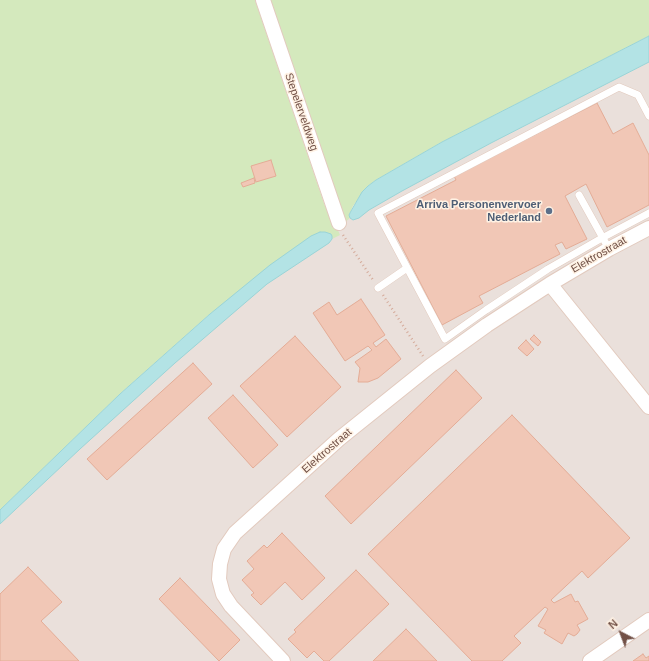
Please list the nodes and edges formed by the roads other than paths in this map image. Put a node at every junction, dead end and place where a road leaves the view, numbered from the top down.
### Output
1 (263, 0) edge
2 (649, 116) edge
3 (579, 195) dead end
4 (648, 218) edge
5 (339, 223) dead end
6 (605, 243) junction
7 (407, 268) junction
8 (548, 269) junction
9 (550, 284) junction
10 (378, 288) dead end
11 (507, 304) junction
12 (649, 407) edge
13 (649, 620) edge
14 (284, 661) edge
15 (590, 661) edge

1 - 5 street, Stepelerveldweg
2 - 7 lane
3 - 6 lane
4 - 6 street, Elektrostraat
6 - 8 lane
6 - 9 street, Elektrostraat
7 - 10 lane
7 - 11 lane
8 - 9 lane
8 - 11 lane
9 - 11 street, Elektrostraat
9 - 12 street
11 - 14 street, Elektrostraat
13 - 15 street

